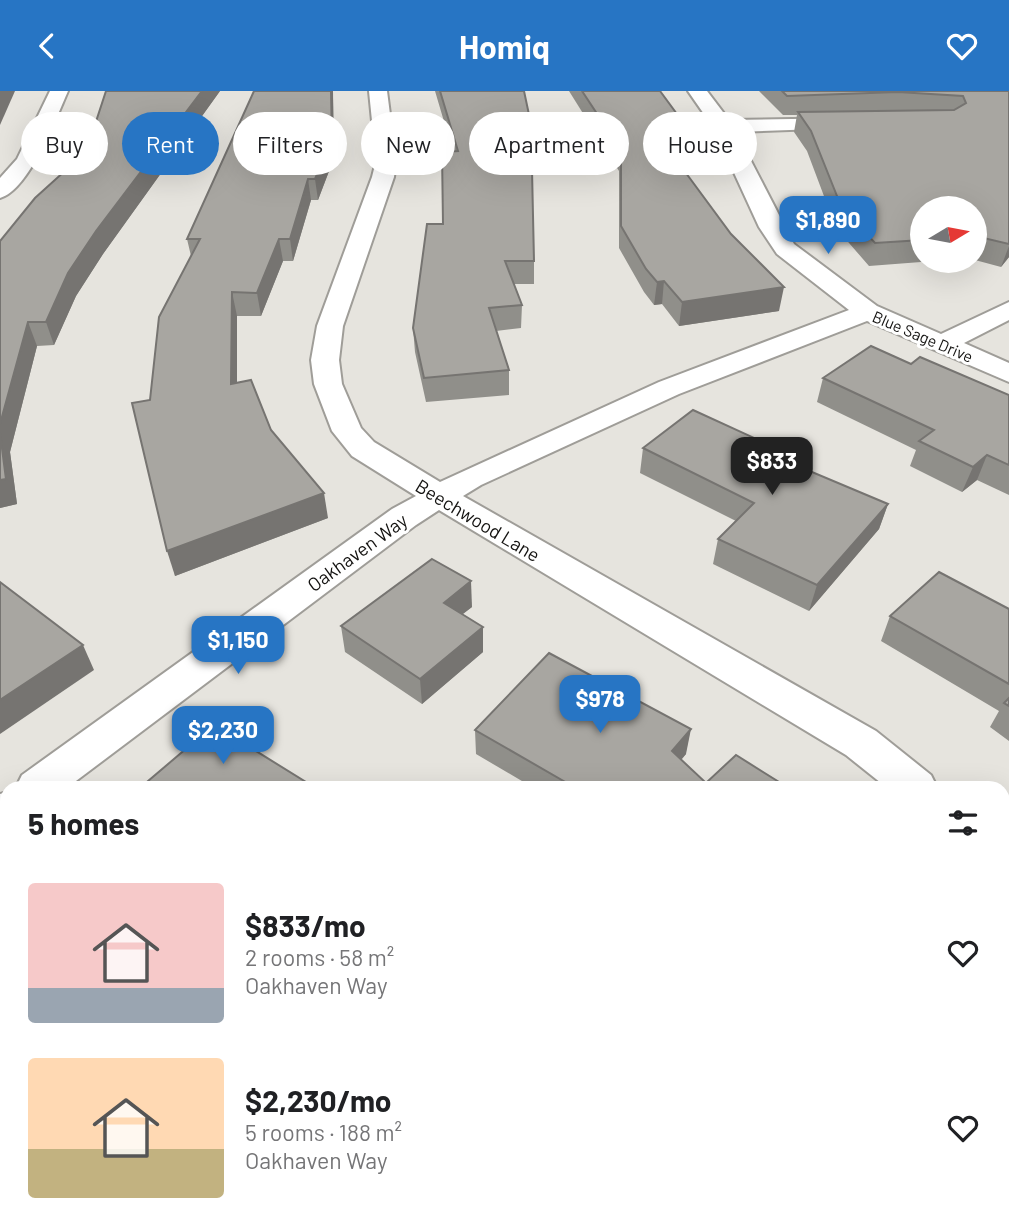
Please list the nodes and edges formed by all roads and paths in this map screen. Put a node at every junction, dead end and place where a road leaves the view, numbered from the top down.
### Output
1 (59, 91) edge
2 (378, 91) edge
3 (697, 91) edge
4 (713, 112) edge
5 (867, 121) edge
6 (757, 125) edge
7 (746, 175) edge
8 (0, 191) edge
9 (1009, 310) edge
10 (868, 312) junction
11 (942, 344) junction
12 (1009, 373) edge
13 (439, 496) junction
14 (45, 781) edge
15 (908, 781) edge

1 - 8 street
2 - 13 street, Beechwood Lane
3 - 4 street, Blue Sage Drive
5 - 6 street
7 - 10 street, Blue Sage Drive
9 - 11 street
10 - 11 street, Blue Sage Drive
10 - 13 street, Oakhaven Way
11 - 12 street, Blue Sage Drive
13 - 14 street, Oakhaven Way
13 - 15 street, Beechwood Lane

